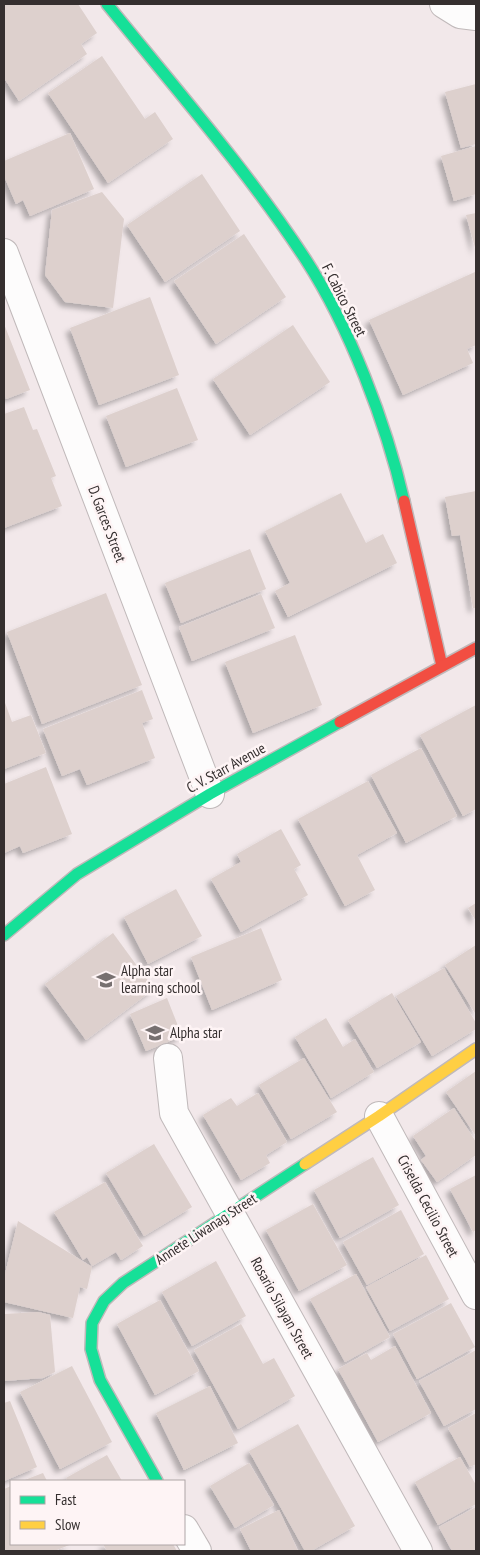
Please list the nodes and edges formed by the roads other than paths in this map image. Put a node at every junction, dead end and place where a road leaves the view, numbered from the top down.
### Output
1 (108, 4) edge
2 (444, 4) edge
3 (476, 16) edge
4 (4, 253) edge
5 (476, 648) edge
6 (442, 666) junction
7 (210, 794) junction
8 (4, 935) edge
9 (476, 1049) edge
10 (168, 1058) dead end
11 (379, 1116) junction
12 (230, 1214) junction
13 (476, 1295) edge
14 (156, 1480) edge
15 (185, 1531) edge
16 (197, 1551) edge
17 (418, 1551) edge

1 - 6 street, F. Cabico Street
2 - 3 street
4 - 7 street, D. Garces Street
5 - 6 street, C. V. Starr Avenue
6 - 7 street, C. V. Starr Avenue
7 - 8 street, C. V. Starr Avenue
9 - 11 street, Annete Liwanag Street
10 - 12 street, Rosario Silayan Street
11 - 12 street, Annete Liwanag Street
11 - 13 street, Criselda Cecilio Street
12 - 14 street, Annete Liwanag Street
12 - 17 street, Rosario Silayan Street
15 - 16 street

